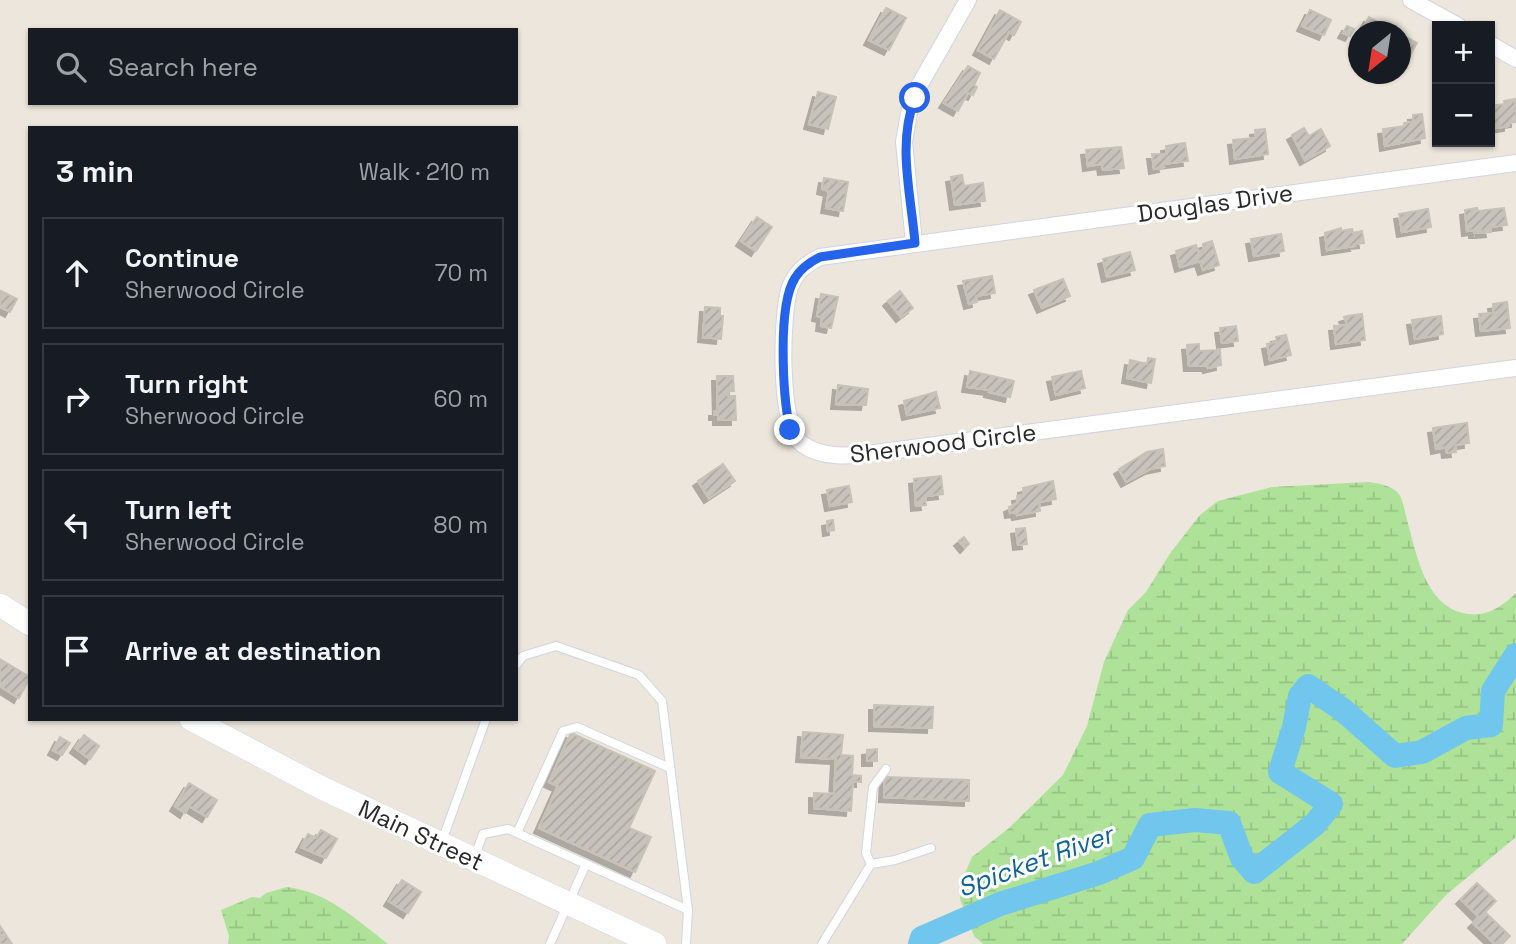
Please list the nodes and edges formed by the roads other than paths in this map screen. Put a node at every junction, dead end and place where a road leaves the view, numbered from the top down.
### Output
1 (968, 0) edge
2 (1411, 0) edge
3 (1449, 21) edge
4 (1495, 47) edge
5 (1516, 59) edge
6 (1516, 163) edge
7 (915, 243) junction
8 (1516, 368) edge
9 (0, 605) edge
10 (28, 623) edge
11 (518, 662) edge
12 (195, 721) edge
13 (485, 721) edge
14 (670, 768) junction
15 (886, 769) dead end
16 (517, 833) junction
17 (440, 845) junction
18 (931, 848) dead end
19 (474, 860) junction
20 (586, 864) junction
21 (871, 864) junction
22 (569, 904) junction
23 (688, 910) junction
24 (550, 944) edge
25 (655, 944) edge
26 (686, 944) edge
27 (822, 944) edge

1 - 7 street
2 - 3 street
4 - 5 street
6 - 7 street, Douglas Drive
7 - 8 street, Sherwood Circle
9 - 10 main road
11 - 14 lane
12 - 17 main road, Main Street
13 - 17 lane
14 - 16 lane
14 - 23 lane
15 - 21 lane
16 - 19 lane
16 - 20 lane
17 - 19 main road, Main Street
18 - 21 lane
19 - 22 main road, Main Street
20 - 22 lane
20 - 23 lane
21 - 27 lane
22 - 24 lane
22 - 25 main road, Main Street
23 - 26 lane

